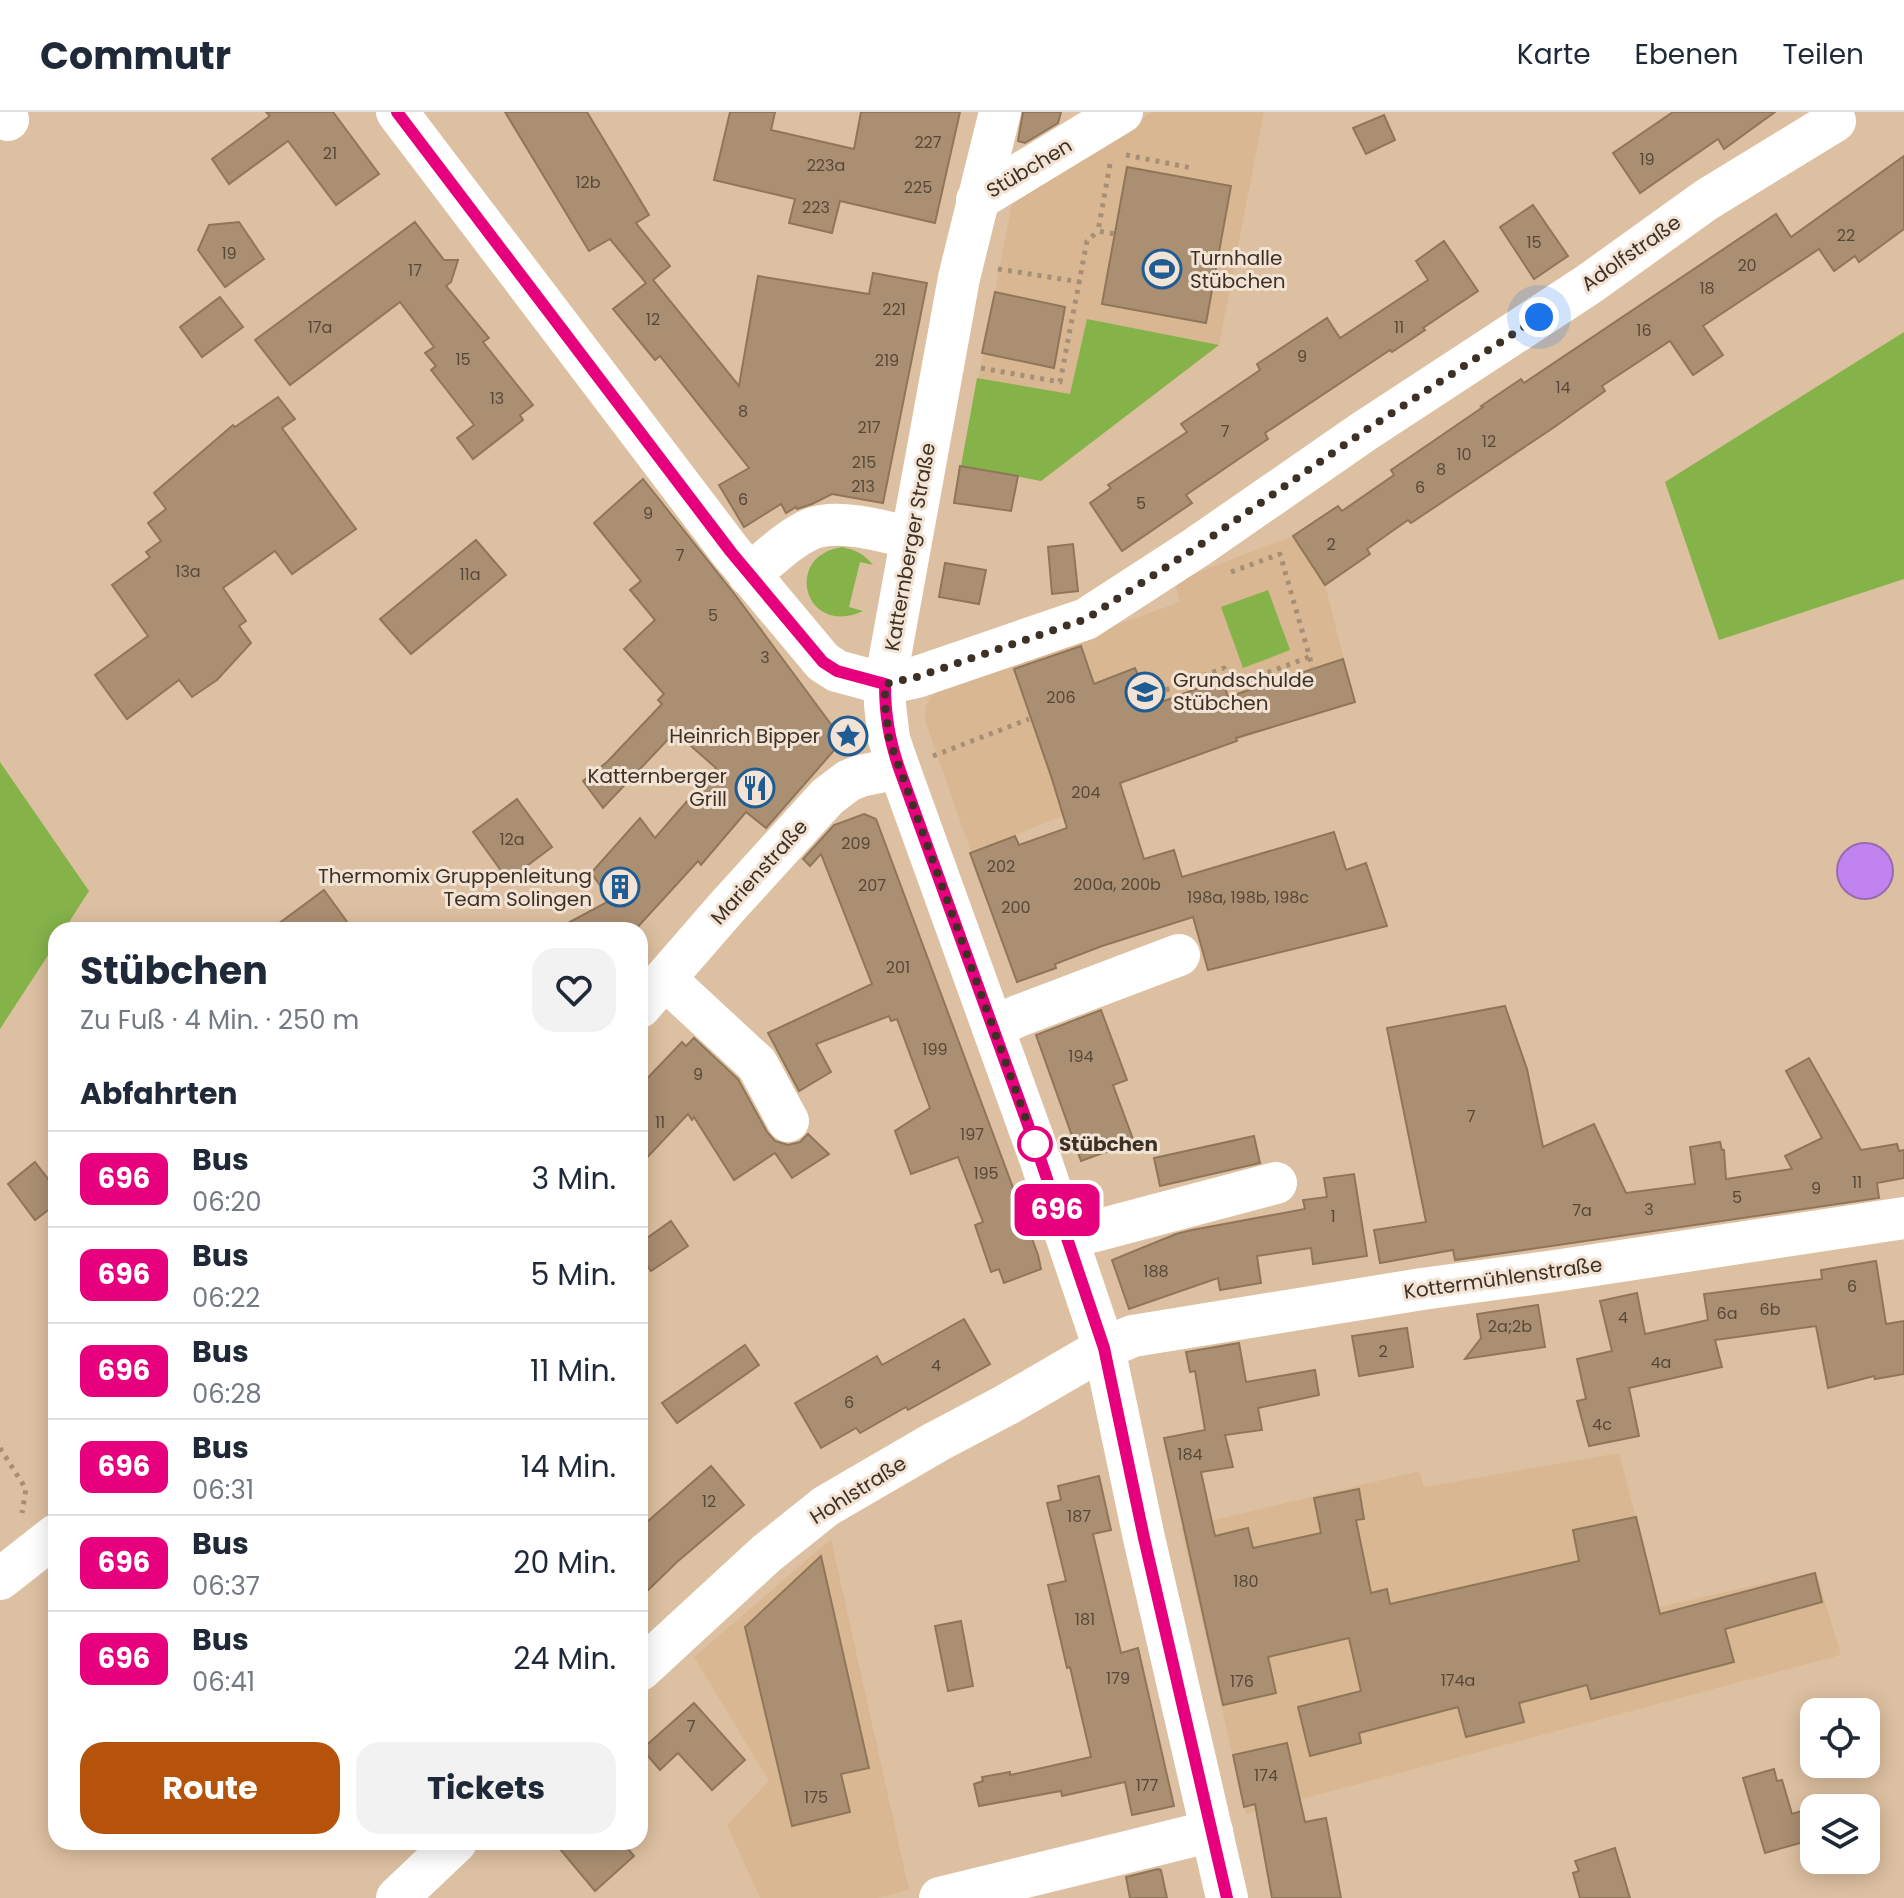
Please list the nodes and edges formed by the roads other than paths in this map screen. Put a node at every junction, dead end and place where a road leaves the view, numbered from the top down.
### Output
1 (397, 112) edge
2 (1000, 112) edge
3 (1122, 112) edge
4 (1835, 121) dead end
5 (977, 200) junction
6 (911, 538) junction
7 (749, 575) junction
8 (885, 684) junction
9 (914, 762) junction
10 (1179, 955) dead end
11 (652, 993) edge
12 (993, 1028) junction
13 (788, 1121) dead end
14 (1276, 1183) dead end
15 (1904, 1218) edge
16 (1067, 1237) junction
17 (1104, 1348) junction
18 (48, 1541) edge
19 (7, 1574) edge
20 (648, 1663) edge
21 (1212, 1831) junction
22 (448, 1850) edge
23 (397, 1898) edge
24 (940, 1898) edge
25 (1227, 1898) edge

1 - 7 street
2 - 5 street, Katternberger Straße
3 - 5 street, Stübchen
4 - 8 street, Adolfstraße
5 - 6 street, Katternberger Straße
6 - 7 street
6 - 8 street, Katternberger Straße
7 - 8 street
8 - 9 street, Katternberger Straße
9 - 11 street, Marienstraße
9 - 12 street, Katternberger Straße
10 - 12 street
11 - 13 street
12 - 16 street, Katternberger Straße
14 - 16 street
15 - 17 street, Kottermühlenstraße
16 - 17 street, Katternberger Straße
17 - 20 street, Hohlstraße
17 - 21 street, Katternberger Straße
18 - 19 street
21 - 24 street
21 - 25 street, Katternberger Straße
22 - 23 street

